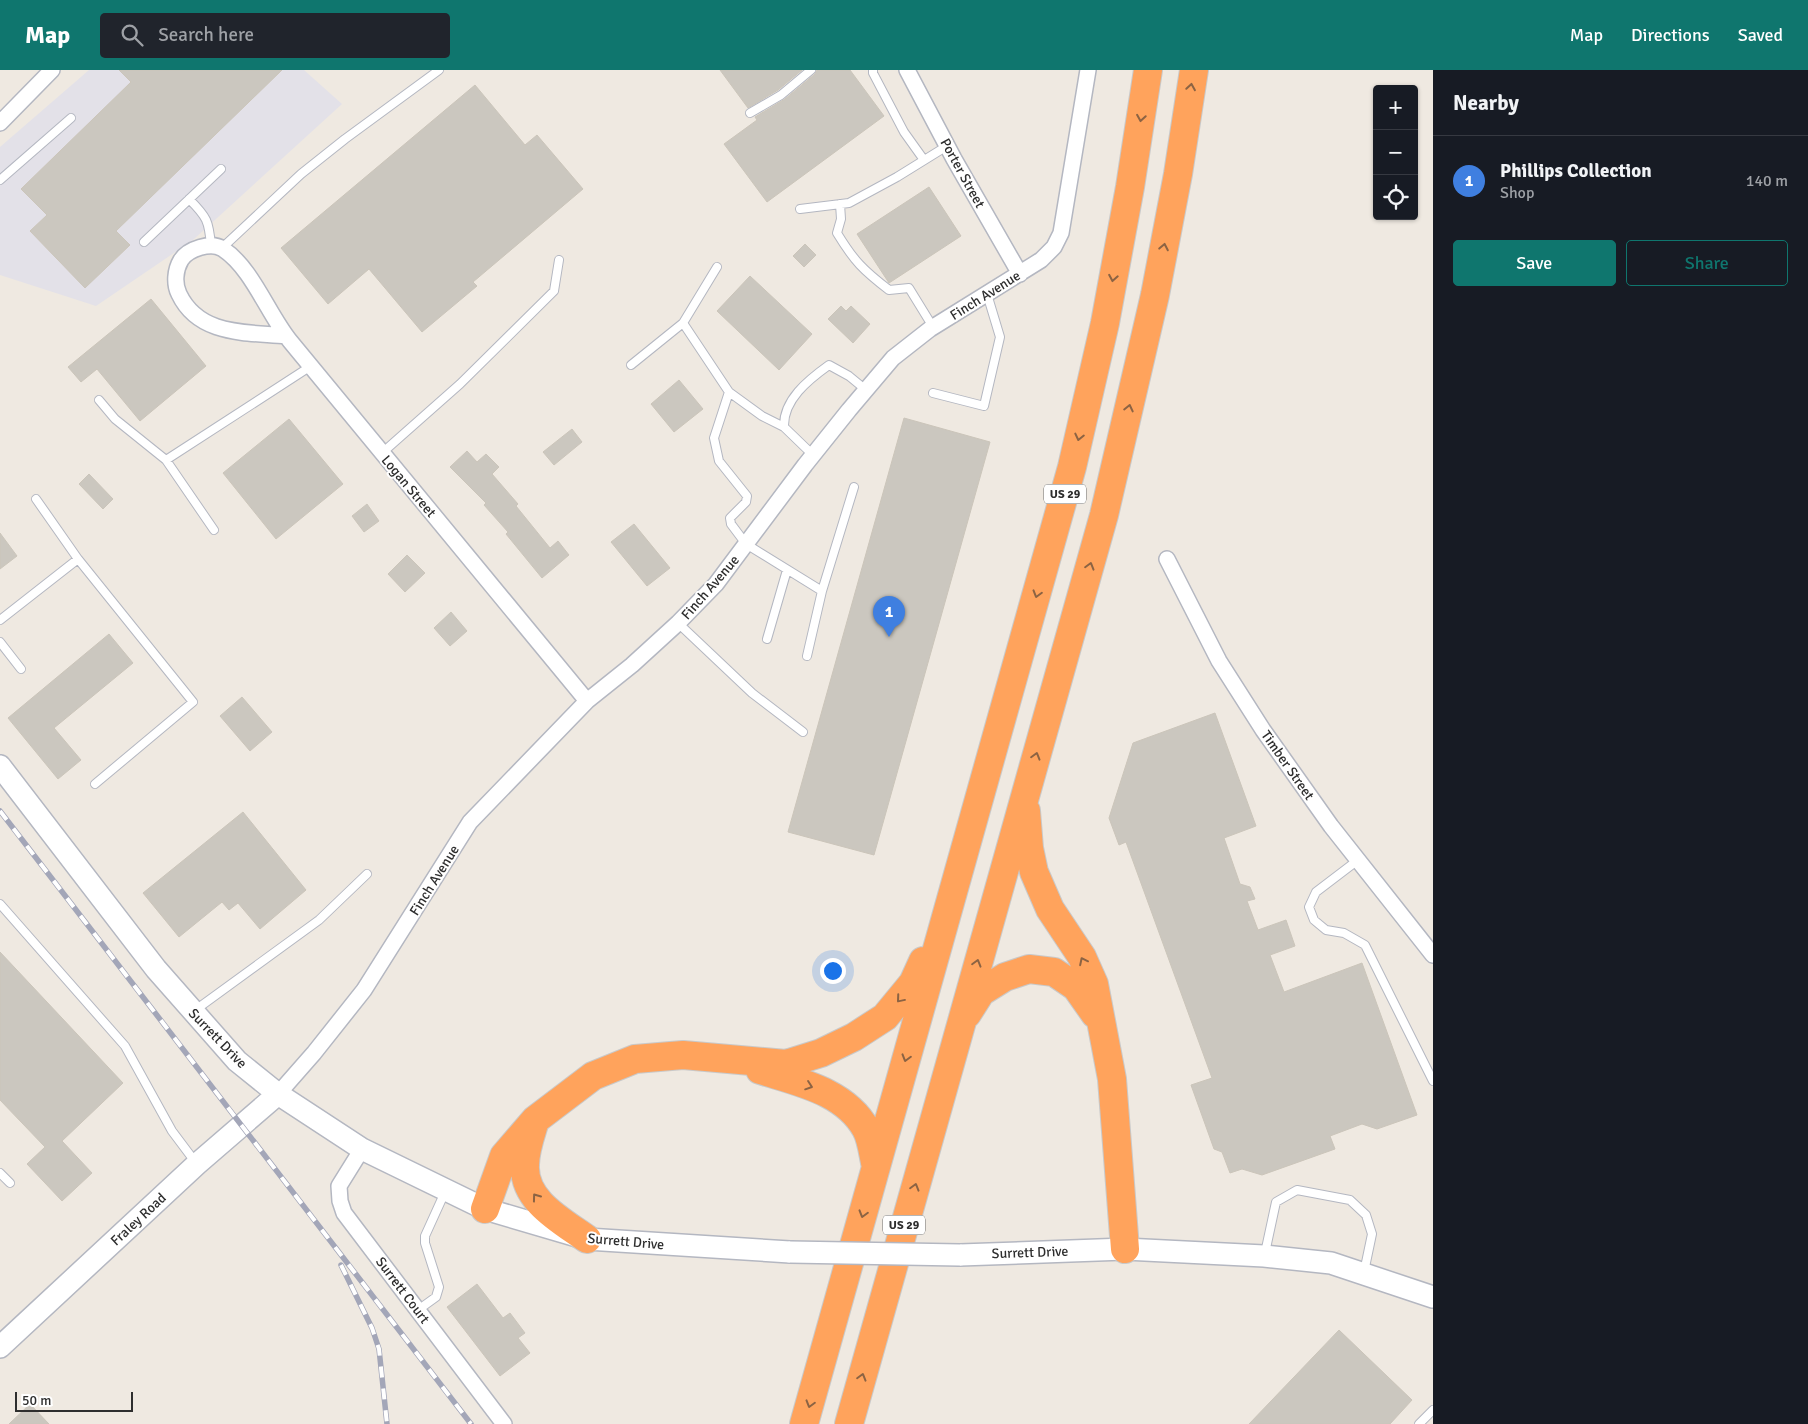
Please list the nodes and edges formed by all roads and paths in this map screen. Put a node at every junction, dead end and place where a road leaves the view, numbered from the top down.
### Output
1 (52, 70) edge
2 (439, 70) edge
3 (811, 70) edge
4 (873, 70) edge
5 (907, 70) edge
6 (1088, 70) edge
7 (1148, 70) edge
8 (1194, 70) edge
9 (750, 113) dead end
10 (71, 118) dead end
11 (0, 122) edge
12 (947, 146) junction
13 (924, 160) junction
14 (221, 169) dead end
15 (0, 180) edge
16 (189, 199) junction
17 (840, 204) junction
18 (800, 209) dead end
19 (144, 242) dead end
20 (216, 247) junction
21 (559, 260) dead end
22 (716, 267) dead end
23 (1020, 274) junction
24 (987, 294) junction
25 (682, 323) junction
26 (933, 327) junction
27 (286, 336) junction
28 (631, 365) dead end
29 (311, 366) junction
30 (866, 390) junction
31 (729, 392) junction
32 (933, 393) dead end
33 (99, 400) dead end
34 (784, 427) junction
35 (382, 453) junction
36 (813, 455) junction
37 (166, 460) junction
38 (854, 487) dead end
39 (36, 499) dead end
40 (214, 530) dead end
41 (746, 544) junction
42 (78, 559) junction
43 (1167, 559) dead end
44 (787, 570) junction
45 (822, 591) junction
46 (0, 620) edge
47 (678, 623) junction
48 (767, 639) dead end
49 (0, 642) edge
50 (807, 656) dead end
51 (20, 669) dead end
52 (587, 701) junction
53 (803, 732) dead end
54 (0, 766) edge
55 (95, 784) dead end
56 (1025, 795) junction
57 (1358, 860) junction
58 (367, 874) dead end
59 (0, 904) edge
60 (948, 910) junction
61 (1433, 955) edge
62 (192, 1012) junction
63 (1102, 1024) junction
64 (959, 1026) junction
65 (730, 1060) junction
66 (1433, 1081) edge
67 (278, 1094) junction
68 (535, 1120) junction
69 (362, 1149) junction
70 (197, 1164) junction
71 (876, 1167) junction
72 (0, 1173) edge
73 (10, 1183) dead end
74 (446, 1190) junction
75 (485, 1209) junction
76 (587, 1239) junction
77 (1125, 1249) junction
78 (1264, 1256) junction
79 (1364, 1274) junction
80 (1433, 1297) edge
81 (418, 1310) junction
82 (1, 1344) edge
83 (1433, 1410) edge
84 (504, 1424) edge
85 (804, 1424) edge
86 (849, 1424) edge
87 (1419, 1424) edge

1 - 11 street
2 - 20 lane
3 - 9 lane
4 - 13 lane
5 - 12 street, Porter Street
6 - 23 street, Finch Avenue
7 -> 60 highway, US 29
56 -> 8 highway, US 29
10 - 15 lane
12 - 13 lane
12 - 23 street, Porter Street
13 - 17 lane
14 - 16 lane
16 - 19 lane
16 - 20 lane
17 - 18 lane
17 - 26 lane
20 - 27 street, Logan Street
20 - 27 street
21 - 35 lane
22 - 25 lane
23 - 24 street, Finch Avenue
24 - 26 street, Finch Avenue
24 - 32 lane
25 - 28 lane
25 - 31 lane
26 - 30 street, Finch Avenue
27 - 29 street, Logan Street
29 - 35 street, Logan Street
29 - 37 lane
30 - 34 lane
30 - 36 street, Finch Avenue
31 - 34 lane
31 - 41 lane
33 - 37 lane
34 - 36 lane
35 - 52 street, Logan Street
36 - 41 street, Finch Avenue
37 - 40 lane
38 - 45 lane
39 - 42 lane
41 - 44 lane
41 - 47 street, Finch Avenue
42 - 46 lane
42 - 55 lane
43 - 57 street, Timber Street
44 - 45 lane
44 - 48 lane
45 - 50 lane
47 - 52 street, Finch Avenue
47 - 53 lane
49 - 51 lane
52 - 67 street, Finch Avenue
54 - 62 street, Surrett Drive
63 -> 56 highway
64 -> 56 highway, US 29
57 - 61 street, Timber Street
57 - 66 lane
58 - 62 lane
59 - 70 lane
60 -> 65 highway
60 -> 71 highway, US 29
62 - 67 street, Surrett Drive
63 - 64 highway
63 - 77 highway
86 -> 64 highway, US 29
65 - 68 highway
65 -> 71 highway
67 - 69 street, Surrett Drive
67 - 70 street, Fraley Road
68 - 75 highway
76 -> 68 highway
69 - 74 street, Surrett Drive
69 - 81 street, Surrett Court
70 - 82 street, Fraley Road
71 -> 85 highway, US 29
72 - 73 lane
74 - 75 street, Surrett Drive
74 - 81 lane
75 - 76 street, Surrett Drive
76 - 77 street, Surrett Drive, bridge
77 - 78 street, Surrett Drive
78 - 79 street, Surrett Drive
78 - 79 lane
79 - 80 street, Surrett Drive
81 - 84 street, Surrett Court
83 - 87 lane

